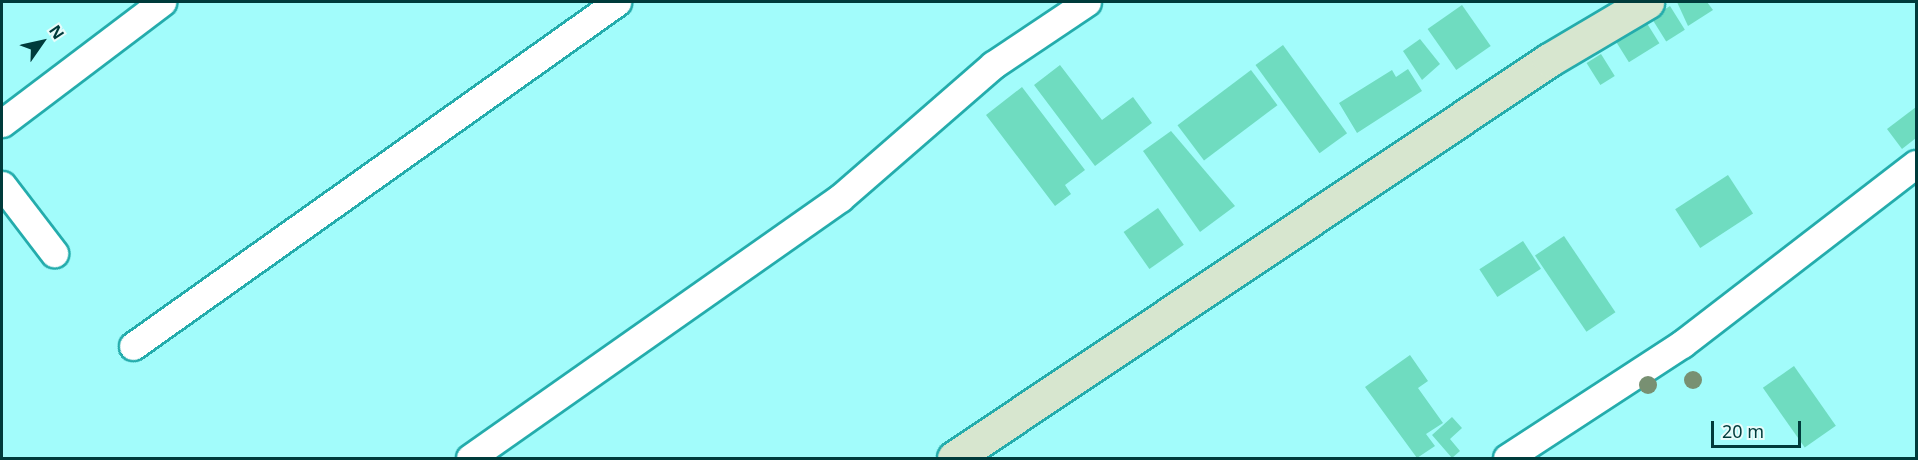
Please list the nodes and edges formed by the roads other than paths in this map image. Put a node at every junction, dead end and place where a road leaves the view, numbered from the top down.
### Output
1 (162, 2) edge
2 (618, 2) edge
3 (1087, 2) edge
4 (1618, 2) edge
5 (1647, 2) edge
6 (1549, 60) junction
7 (2, 123) edge
8 (1917, 164) edge
9 (2, 185) edge
10 (54, 253) dead end
11 (133, 346) dead end
12 (954, 458) edge
13 (470, 459) edge
14 (1507, 459) edge

1 - 7 street
2 - 11 street
3 - 13 street
4 - 6 street
5 - 6 street
6 - 12 street
8 - 14 street
9 - 10 street

